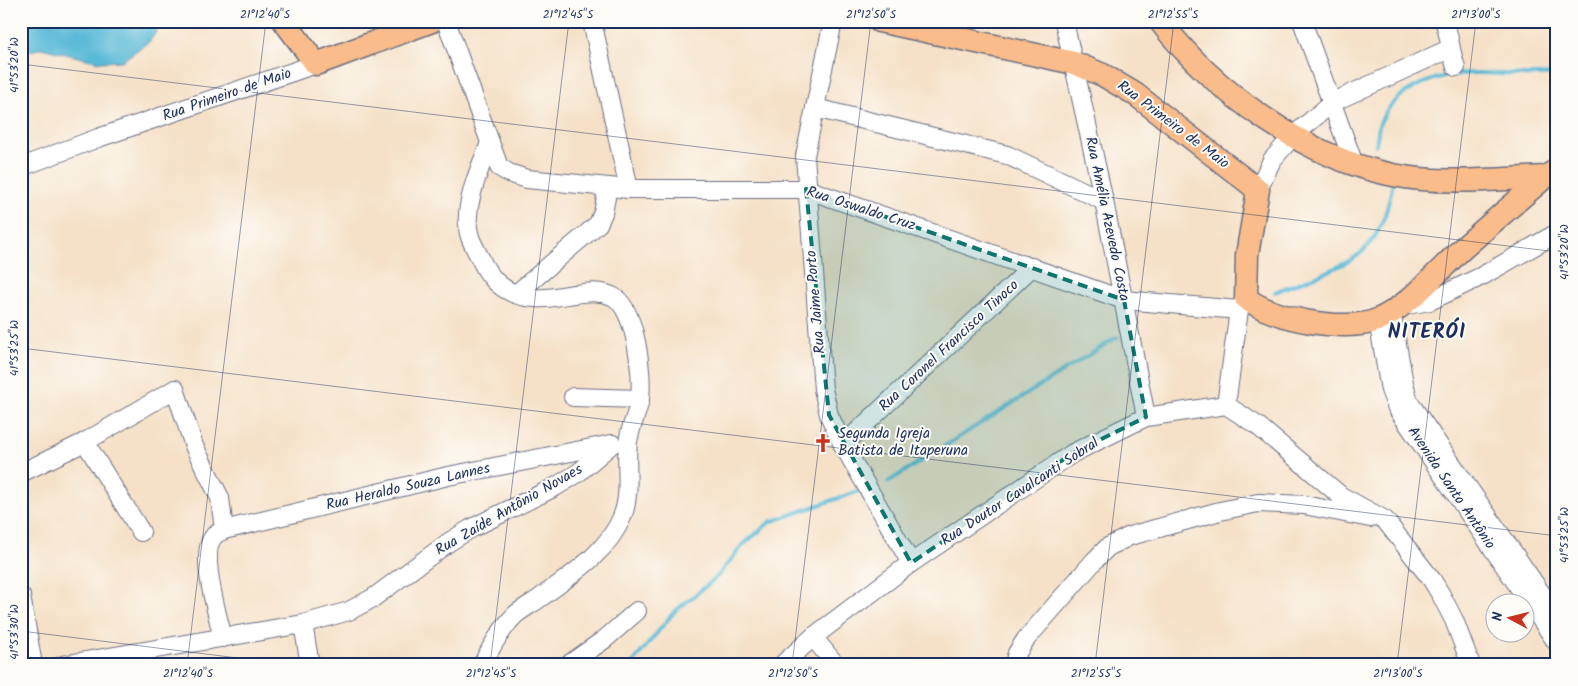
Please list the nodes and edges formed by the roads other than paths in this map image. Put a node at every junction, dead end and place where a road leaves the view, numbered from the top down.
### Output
1 (284, 21) edge
2 (446, 21) edge
3 (592, 21) edge
4 (833, 21) edge
5 (879, 21) edge
6 (1064, 21) edge
7 (1160, 21) edge
8 (1302, 21) edge
9 (1444, 21) edge
10 (419, 23) edge
11 (1449, 49) junction
12 (1074, 63) junction
13 (316, 64) junction
14 (1456, 67) dead end
15 (1333, 102) junction
16 (815, 108) junction
17 (1293, 136) junction
18 (490, 143) junction
19 (1354, 164) junction
20 (21, 167) edge
21 (1551, 174) edge
22 (608, 187) junction
23 (629, 189) junction
24 (806, 189) junction
25 (1258, 190) junction
26 (1104, 201) junction
27 (1557, 233) edge
28 (1032, 267) junction
29 (516, 294) junction
30 (1124, 300) junction
31 (1242, 304) junction
32 (1390, 312) junction
33 (573, 397) dead end
34 (640, 398) junction
35 (1226, 405) junction
36 (1146, 417) junction
37 (85, 442) junction
38 (620, 442) junction
39 (843, 445) junction
40 (21, 473) edge
41 (1384, 520) junction
42 (224, 530) junction
43 (141, 532) dead end
44 (911, 563) junction
45 (21, 596) edge
46 (637, 611) dead end
47 (1551, 617) edge
48 (303, 624) junction
49 (812, 637) junction
50 (223, 638) junction
51 (1557, 643) edge
52 (33, 665) edge
53 (62, 665) edge
54 (310, 665) edge
55 (482, 665) edge
56 (568, 665) edge
57 (782, 665) edge
58 (836, 665) edge
59 (1014, 665) edge
60 (1471, 665) edge

1 - 13 main road
2 - 18 street, Rua Oswaldo Cruz
3 - 23 street
4 - 16 street, Rua Jaime Porto
5 - 12 main road, Rua Primeiro de Maio
6 - 12 street, Rua Amélia Azevedo Costa
7 - 17 main road
8 - 15 street
9 - 11 street
10 - 13 main road, Rua Primeiro de Maio
11 - 14 street
11 - 15 street
12 - 25 main road, Rua Primeiro de Maio
12 - 26 street, Rua Amélia Azevedo Costa
13 - 20 street, Rua Primeiro de Maio
15 - 17 street
15 - 19 street
16 - 24 street, Rua Jaime Porto
16 - 26 street
17 - 19 main road
17 - 25 street
18 - 22 street, Rua Oswaldo Cruz
18 - 29 street
19 - 21 main road
21 - 32 main road
22 - 23 street, Rua Oswaldo Cruz
22 - 29 street
23 - 24 street, Rua Oswaldo Cruz
24 - 28 street, Rua Oswaldo Cruz
24 - 39 street, Rua Jaime Porto
25 - 31 main road
26 - 30 street, Rua Amélia Azevedo Costa
27 - 32 street, Rua Oswaldo Cruz
28 - 30 street, Rua Oswaldo Cruz
28 - 39 street, Rua Coronel Francisco Tinoco
29 - 34 street
30 - 31 street, Rua Oswaldo Cruz
30 - 36 street, Rua Amélia Azevedo Costa
31 - 32 main road, Rua Oswaldo Cruz
31 - 35 street
32 - 47 street, Avenida Santo Antônio
33 - 34 street
34 - 38 street
35 - 36 street, Rua Doutor Cavalcanti Sobral
35 - 41 street
36 - 44 street, Rua Doutor Cavalcanti Sobral
37 - 40 street
37 - 42 street
37 - 43 street
38 - 42 street, Rua Heraldo Souza Lannes
38 - 48 street, Rua Zaíde Antônio Novaes
38 - 55 street
39 - 44 street, Rua Jaime Porto
41 - 59 street
41 - 60 street
42 - 50 street
44 - 49 street, Rua Doutor Cavalcanti Sobral
45 - 52 street
46 - 56 street
47 - 51 street, Avenida Santo Antônio
48 - 50 street, Rua Zaíde Antônio Novaes
48 - 54 street
49 - 57 street, Rua Doutor Cavalcanti Sobral
49 - 58 street
50 - 53 street, Rua Zaíde Antônio Novaes

